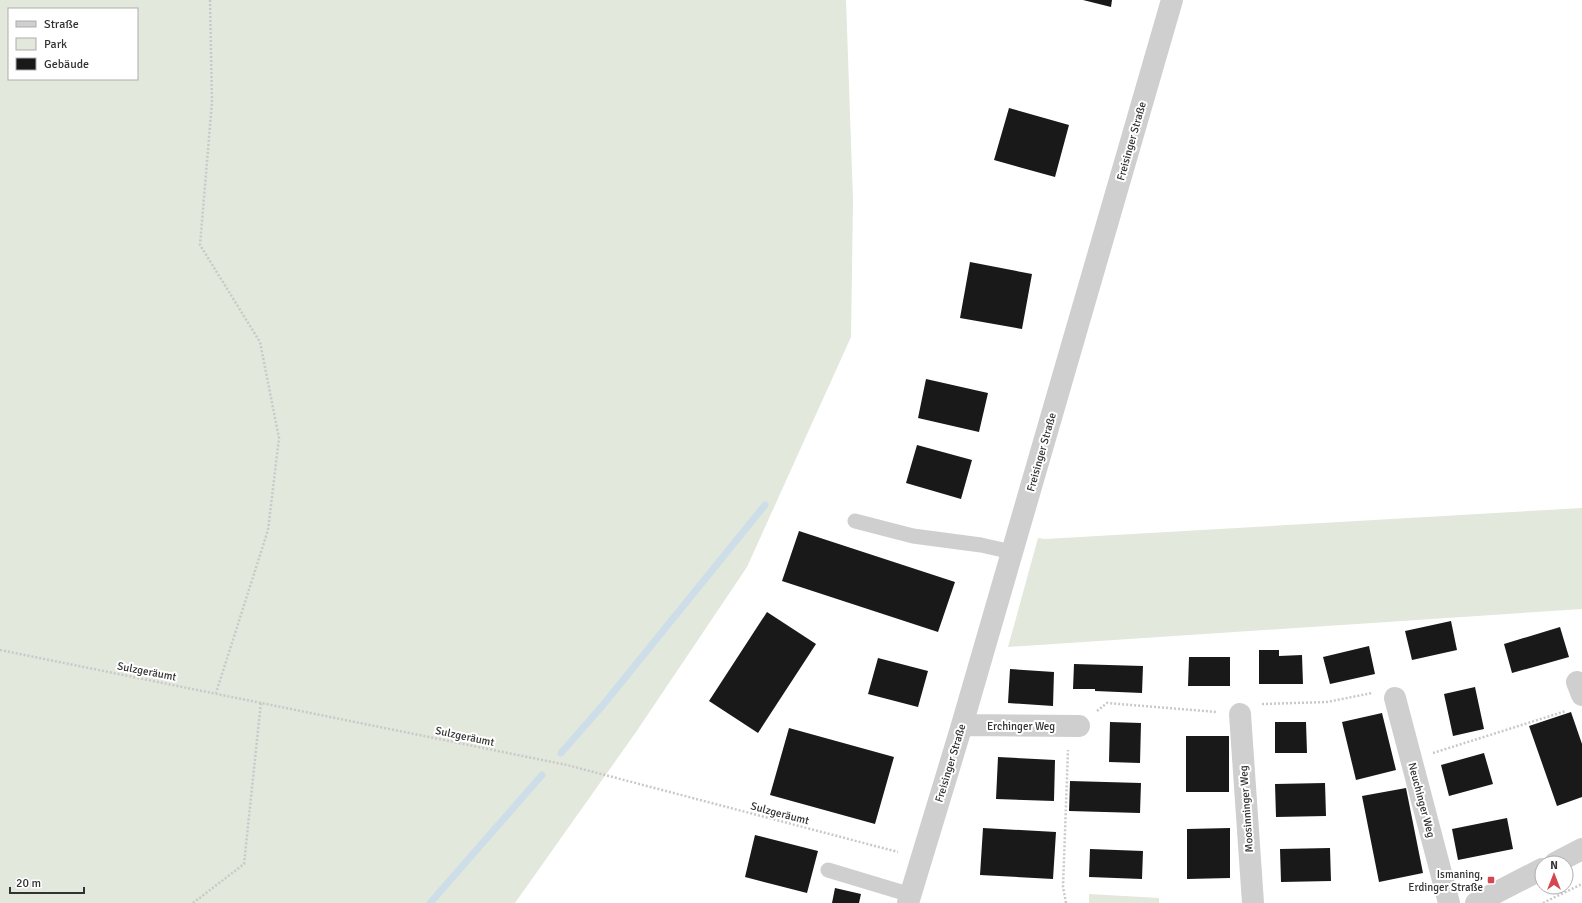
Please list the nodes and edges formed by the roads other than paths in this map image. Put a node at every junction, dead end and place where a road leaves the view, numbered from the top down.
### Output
1 (1172, 0) edge
2 (855, 521) dead end
3 (1012, 552) junction
4 (1395, 698) road end
5 (1240, 714) road end
6 (962, 724) junction
7 (1074, 726) road end
8 (1582, 849) edge
9 (1570, 855) edge
10 (828, 870) dead end
11 (1534, 874) edge
12 (909, 899) edge
13 (1253, 903) edge
14 (1449, 903) edge
15 (1476, 903) edge

1 - 3 street, Freisinger Straße
2 - 3 lane
3 - 6 street, Freisinger Straße
4 - 14 street, Neuchinger Weg
5 - 13 street, Moosinninger Weg
6 - 7 street, Erchinger Weg
6 - 12 street, Freisinger Straße
8 - 9 street
10 - 12 lane
11 - 15 street

